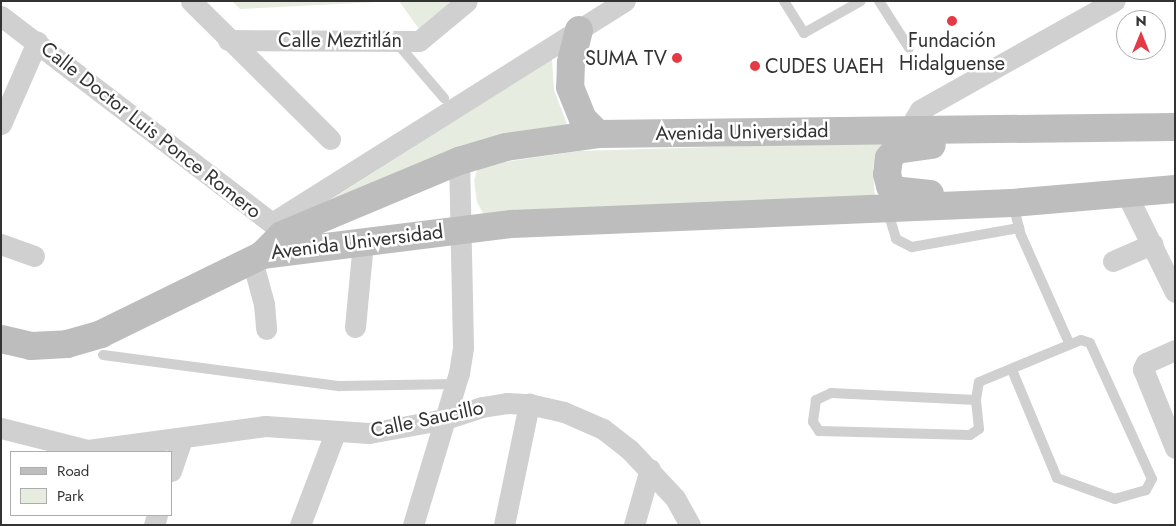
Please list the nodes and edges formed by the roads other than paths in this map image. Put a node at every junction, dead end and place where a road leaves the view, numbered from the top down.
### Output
1 (191, 1) edge
2 (467, 1) edge
3 (625, 1) edge
4 (784, 1) edge
5 (861, 1) edge
6 (1114, 1) edge
7 (884, 3) edge
8 (1, 16) edge
9 (579, 30) junction
10 (228, 40) junction
11 (396, 41) junction
12 (37, 42) junction
13 (909, 48) dead end
14 (444, 98) dead end
15 (1, 124) edge
16 (1175, 126) edge
17 (1081, 129) junction
18 (908, 130) junction
19 (598, 134) junction
20 (330, 139) dead end
21 (458, 161) junction
22 (1175, 190) edge
23 (1127, 195) junction
24 (886, 208) junction
25 (1016, 216) junction
26 (462, 230) junction
27 (282, 237) junction
28 (363, 242) junction
29 (1, 244) edge
30 (1152, 244) junction
31 (34, 256) dead end
32 (257, 258) junction
33 (1113, 261) dead end
34 (1175, 292) edge
35 (355, 328) dead end
36 (266, 329) dead end
37 (1, 338) edge
38 (1069, 343) junction
39 (1175, 350) edge
40 (104, 355) dead end
41 (1012, 370) junction
42 (455, 384) junction
43 (976, 400) junction
44 (529, 404) junction
45 (445, 419) junction
46 (1, 428) edge
47 (335, 433) junction
48 (182, 439) junction
49 (1175, 448) edge
50 (172, 468) edge
51 (650, 469) junction
52 (300, 525) edge
53 (413, 525) edge
54 (504, 525) edge
55 (634, 525) edge
56 (690, 525) edge

1 - 10 street
2 - 11 street, Calle Meztitlán
3 - 9 street
4 - 5 lane
6 - 18 street
7 - 13 lane
8 - 12 street, Calle Doctor Luis Ponce Romero
9 - 19 main road
9 - 27 street
10 - 11 street, Calle Meztitlán
10 - 20 street
11 - 14 lane
12 - 15 street
12 - 27 street, Calle Doctor Luis Ponce Romero
16 - 17 main road, Avenida Universidad
17 - 18 main road, Avenida Universidad
17 - 25 main road
18 - 19 main road, Avenida Universidad
19 - 21 main road, Avenida Universidad
21 - 26 street
21 - 27 main road, Avenida Universidad
22 - 23 main road, Avenida Universidad
23 - 25 main road, Avenida Universidad
23 - 30 street
24 - 25 main road, Avenida Universidad
24 - 25 lane
24 - 26 main road, Avenida Universidad
25 - 38 lane
26 - 28 main road, Avenida Universidad
26 - 42 street
27 - 28 main road, Avenida Universidad
27 - 32 main road, Avenida Universidad
28 - 35 street
29 - 31 street
30 - 33 street
30 - 34 street
32 - 36 street
32 - 37 main road, Avenida Universidad
38 - 41 lane
38 - 41 lane
39 - 49 street
40 - 42 lane
41 - 43 lane
42 - 45 street
43 - 43 lane
44 - 45 street, Calle Saucillo
44 - 51 street, Calle Saucillo
44 - 54 street
45 - 47 street, Calle Saucillo
45 - 53 street
46 - 48 street, Calle Saucillo
47 - 48 street, Calle Saucillo
47 - 52 street
48 - 50 street
51 - 55 street
51 - 56 street, Calle Saucillo

